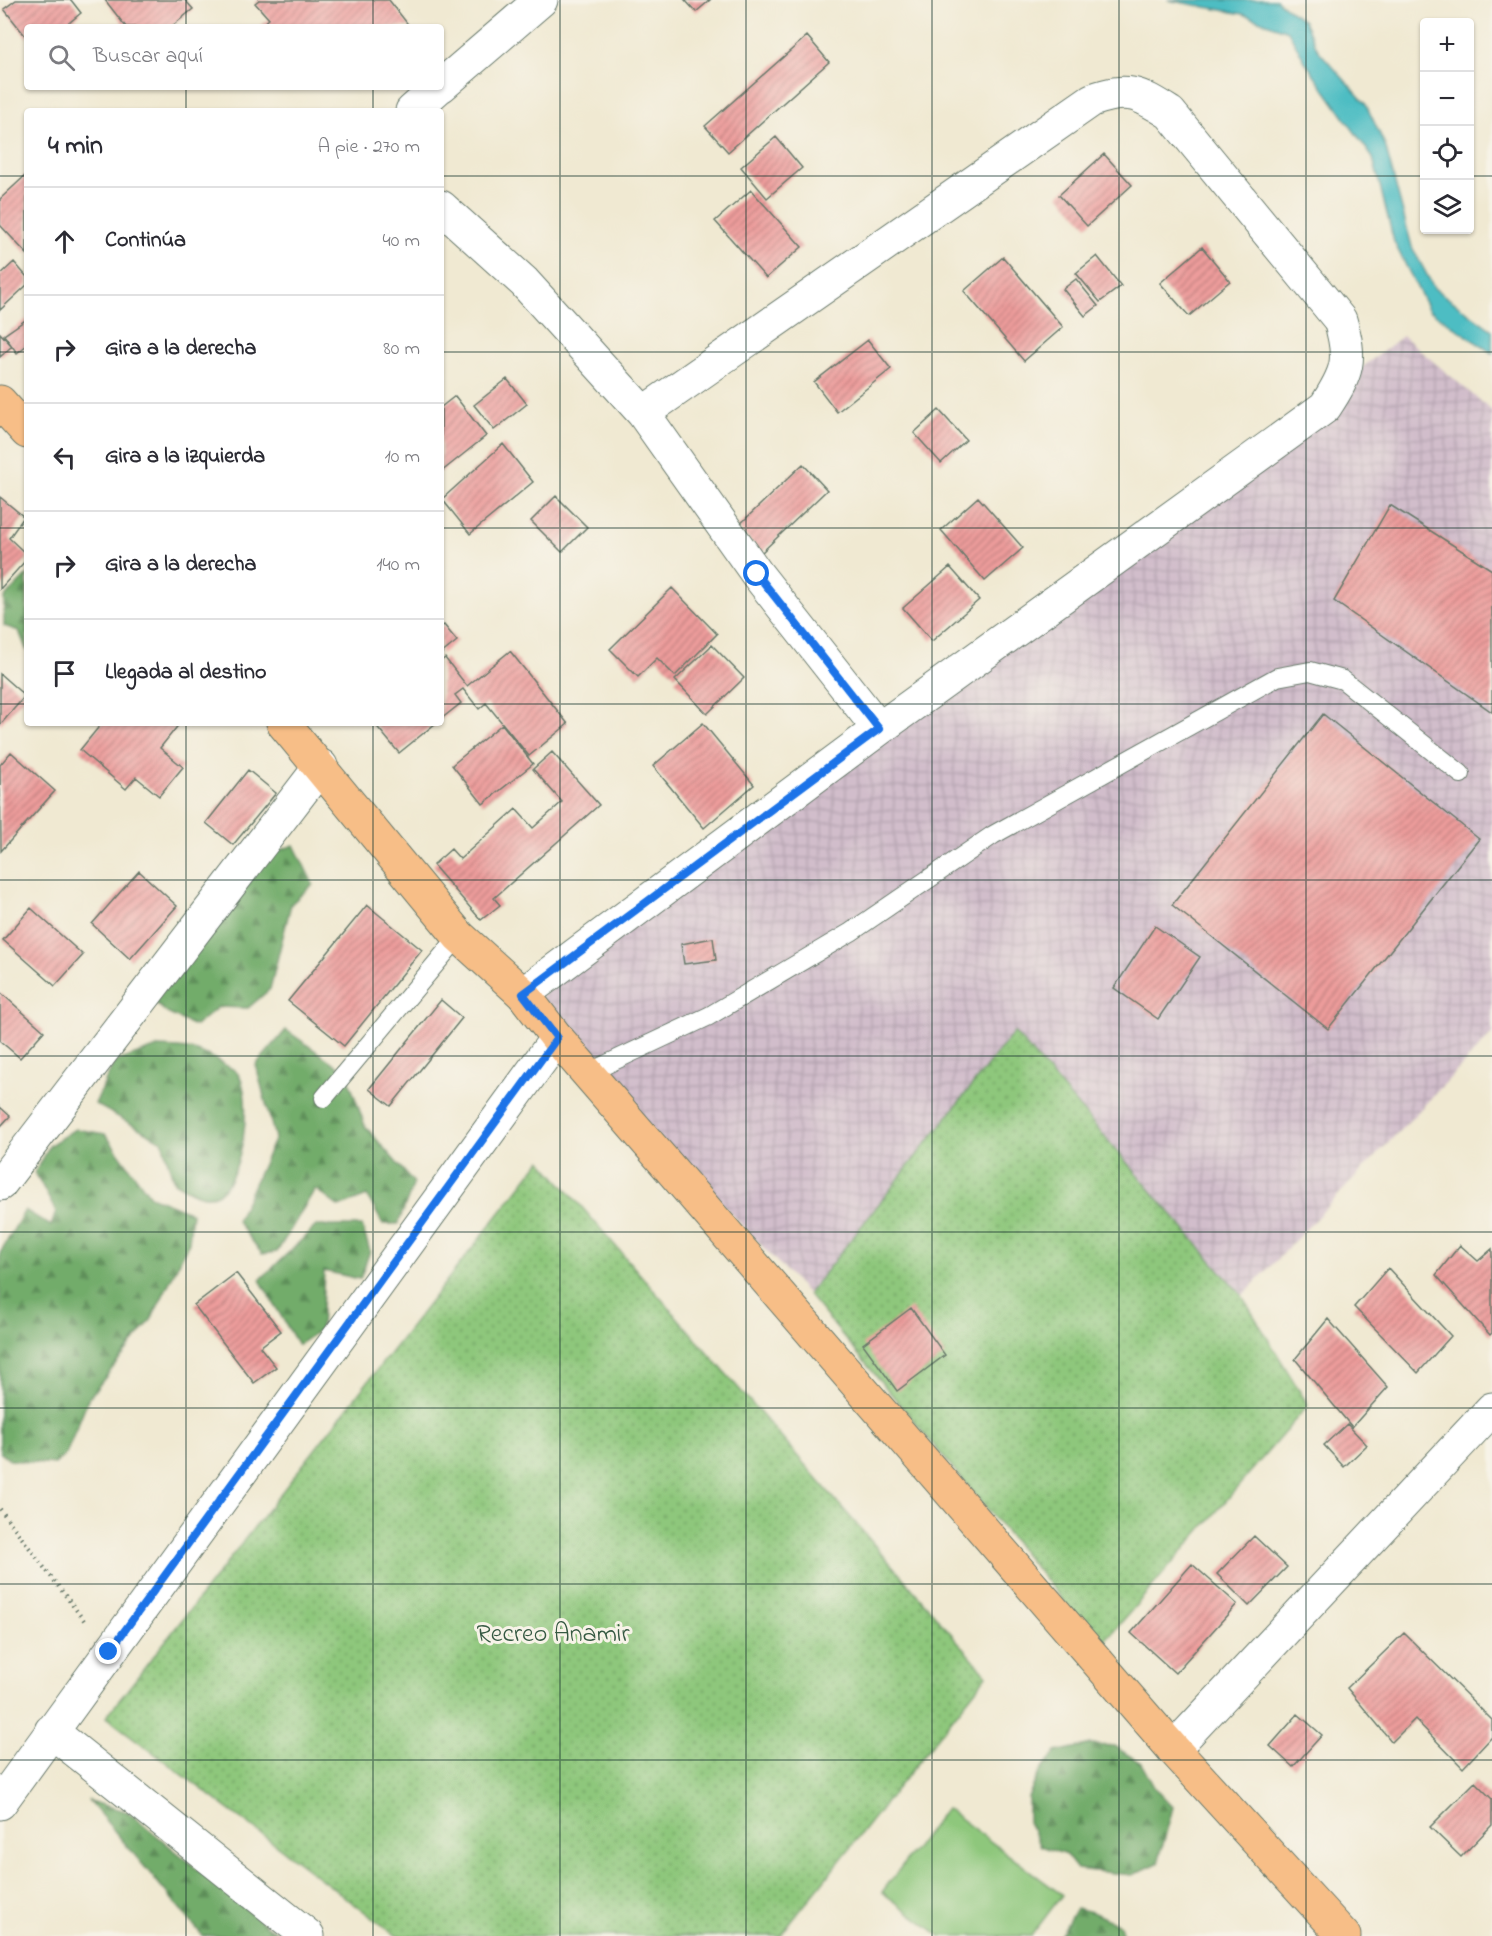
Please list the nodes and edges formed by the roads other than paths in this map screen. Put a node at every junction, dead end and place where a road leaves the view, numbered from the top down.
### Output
1 (541, 0) edge
2 (444, 83) edge
3 (436, 90) edge
4 (415, 108) edge
5 (444, 210) edge
6 (643, 413) junction
7 (286, 726) edge
8 (879, 729) junction
9 (321, 766) junction
10 (1461, 774) dead end
11 (459, 936) junction
12 (523, 994) junction
13 (557, 1038) junction
14 (588, 1073) junction
15 (324, 1098) dead end
16 (0, 1184) edge
17 (1492, 1409) edge
18 (51, 1731) junction
19 (1173, 1749) junction
20 (0, 1803) edge
21 (308, 1936) edge
22 (1344, 1936) edge

1 - 2 street
3 - 4 street
5 - 6 street
6 - 8 street
6 - 8 street
7 - 9 main road
8 - 12 street
9 - 11 main road
9 - 16 street
10 - 14 lane
11 - 12 main road
11 - 15 lane
12 - 13 main road
13 - 14 main road
13 - 18 street
14 - 19 main road
17 - 19 street
18 - 20 street
18 - 21 street
19 - 22 main road

